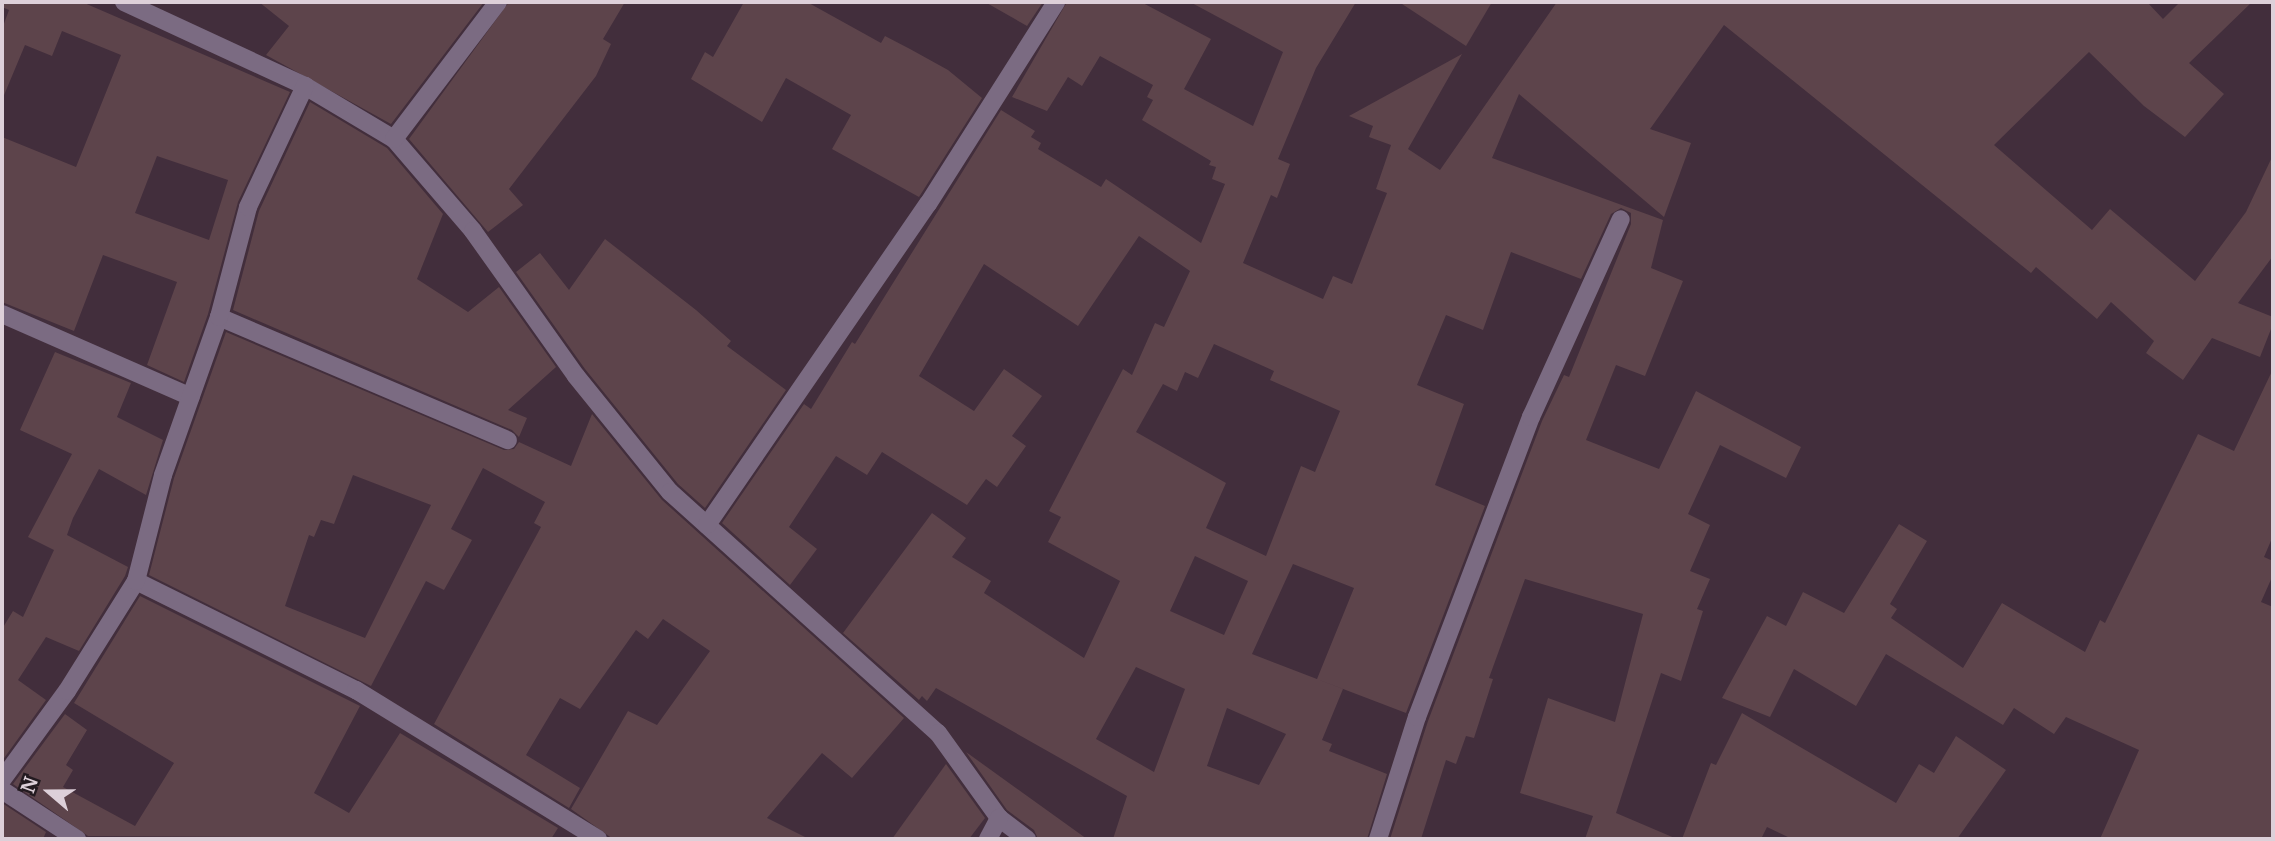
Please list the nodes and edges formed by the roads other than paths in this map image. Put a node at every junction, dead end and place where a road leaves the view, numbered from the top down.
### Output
1 (124, 2) edge
2 (498, 2) edge
3 (1056, 2) edge
4 (305, 86) junction
5 (394, 139) junction
6 (1621, 219) dead end
7 (2, 314) edge
8 (219, 317) junction
9 (191, 397) junction
10 (508, 440) dead end
11 (707, 525) junction
12 (136, 581) junction
13 (2, 780) edge
14 (2, 790) edge
15 (999, 818) junction
16 (69, 837) edge
17 (598, 839) edge
18 (988, 839) edge
19 (1027, 839) edge
20 (1378, 839) edge

1 - 4 street
2 - 5 street
3 - 11 street
4 - 5 street
4 - 8 street
5 - 11 street
6 - 20 street
7 - 9 street
8 - 9 street
8 - 10 street
9 - 12 street
11 - 15 street
12 - 13 street
12 - 17 street
14 - 16 street
15 - 18 street
15 - 19 street

